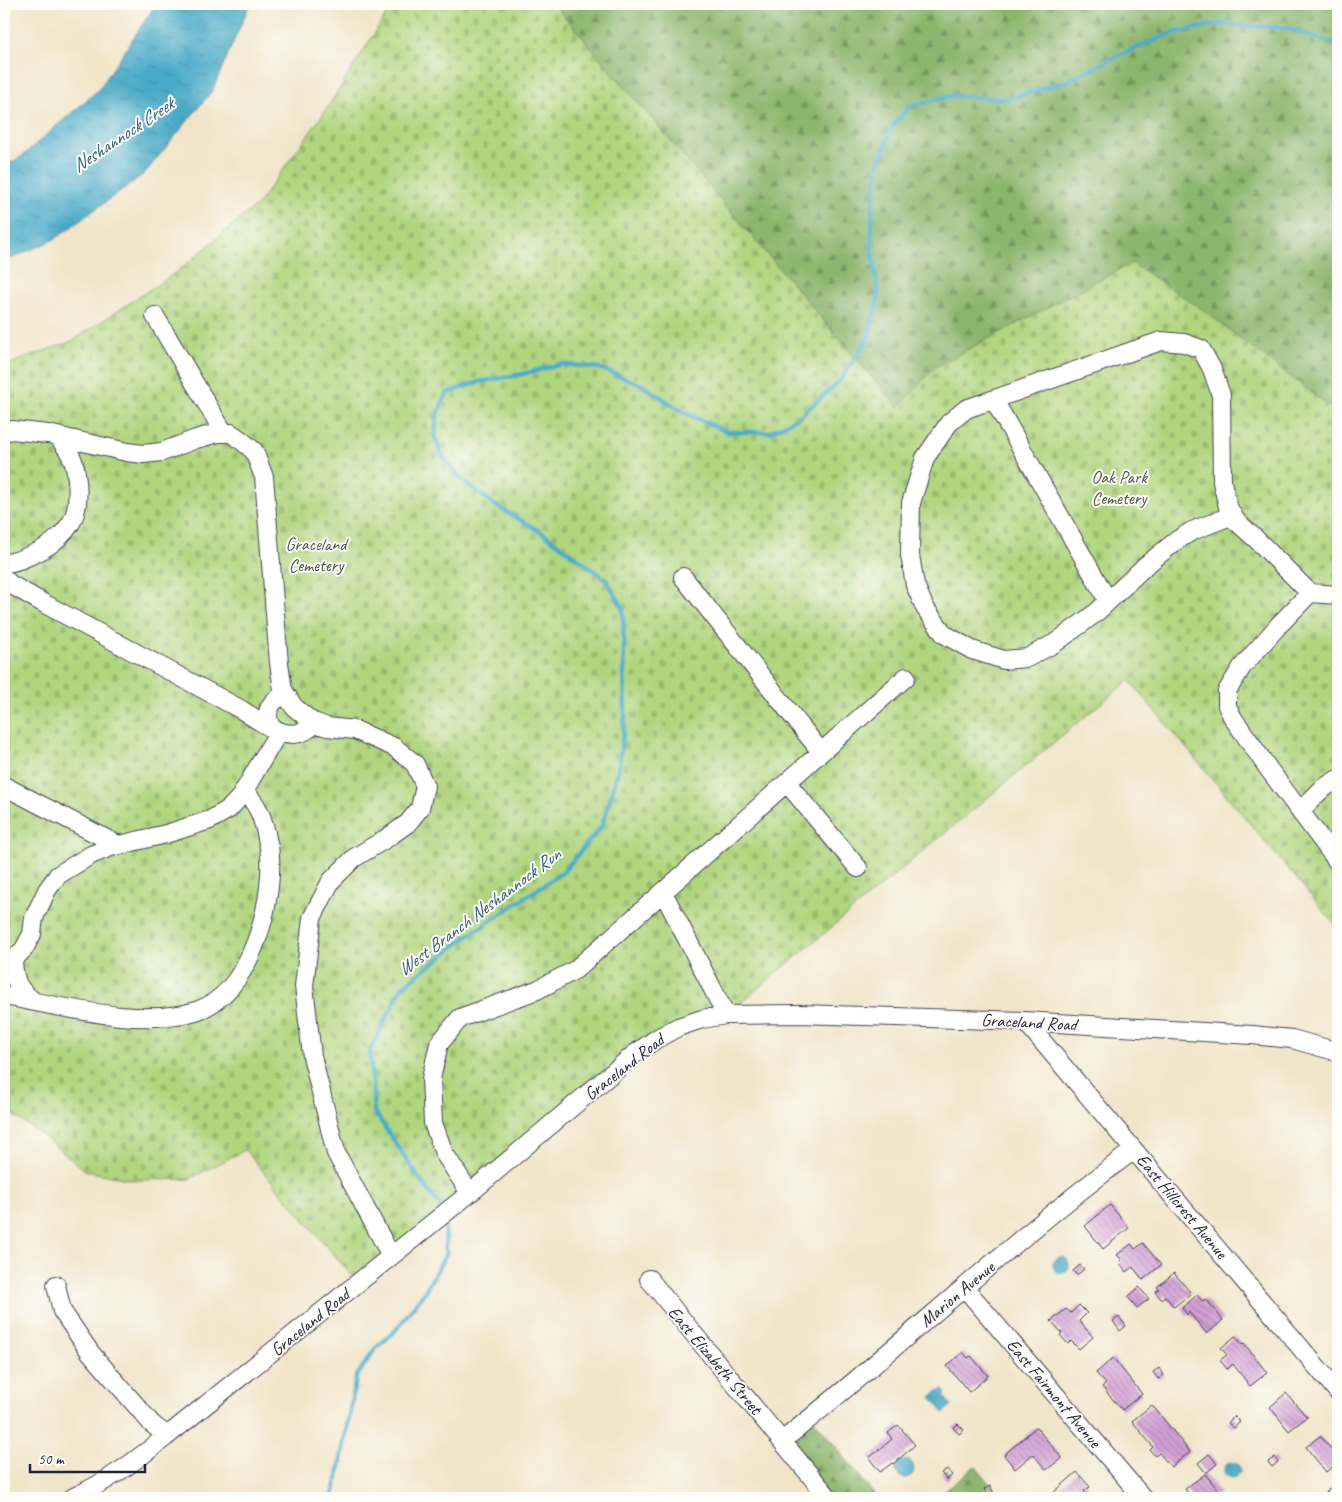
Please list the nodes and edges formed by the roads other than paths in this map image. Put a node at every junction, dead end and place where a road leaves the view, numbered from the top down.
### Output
1 (155, 316) dead end
2 (994, 400) junction
3 (4, 432) edge
4 (224, 433) junction
5 (58, 436) junction
6 (1232, 515) junction
7 (4, 563) edge
8 (683, 577) dead end
9 (4, 578) edge
10 (1310, 593) junction
11 (1338, 595) edge
12 (1108, 601) junction
13 (906, 677) dead end
14 (288, 697) junction
15 (315, 723) junction
16 (275, 730) junction
17 (821, 752) junction
18 (1338, 779) edge
19 (787, 783) junction
20 (4, 786) edge
21 (243, 791) junction
22 (1300, 811) junction
23 (118, 845) junction
24 (1338, 862) edge
25 (858, 868) dead end
26 (663, 892) junction
27 (8, 962) edge
28 (4, 996) edge
29 (36, 1002) junction
30 (726, 1014) junction
31 (1025, 1020) junction
32 (1338, 1052) edge
33 (1134, 1150) junction
34 (470, 1193) junction
35 (391, 1256) junction
36 (649, 1279) dead end
37 (56, 1286) dead end
38 (965, 1288) junction
39 (1338, 1392) edge
40 (167, 1436) junction
41 (782, 1441) junction
42 (1338, 1495) edge
43 (72, 1498) edge
44 (829, 1498) edge
45 (1144, 1498) edge
46 (1334, 1498) edge

1 - 4 street
2 - 6 street
2 - 12 street
2 - 12 street
3 - 5 street
4 - 5 street
4 - 14 street
5 - 7 street
6 - 10 street
6 - 12 street
8 - 17 street
9 - 16 street
10 - 11 street
10 - 22 street
13 - 17 street
14 - 15 street
14 - 16 street
15 - 16 street
15 - 35 street
16 - 21 street
17 - 19 street
18 - 22 street
19 - 25 street
19 - 26 street
20 - 23 street
21 - 23 street
21 - 29 street
22 - 24 street
23 - 27 street
26 - 30 street
26 - 34 street
27 - 29 street
28 - 29 street
30 - 31 street, Graceland Road
30 - 34 street, Graceland Road
31 - 32 street, Graceland Road
31 - 33 street, East Hillcrest Avenue
33 - 38 street, Marion Avenue
33 - 39 street, East Hillcrest Avenue
34 - 35 street, Graceland Road
35 - 40 street, Graceland Road
36 - 41 street, East Elizabeth Street
37 - 40 street
38 - 41 street, Marion Avenue
38 - 45 street, East Fairmont Avenue
40 - 43 street, Graceland Road
41 - 44 street, East Elizabeth Street
42 - 46 street

